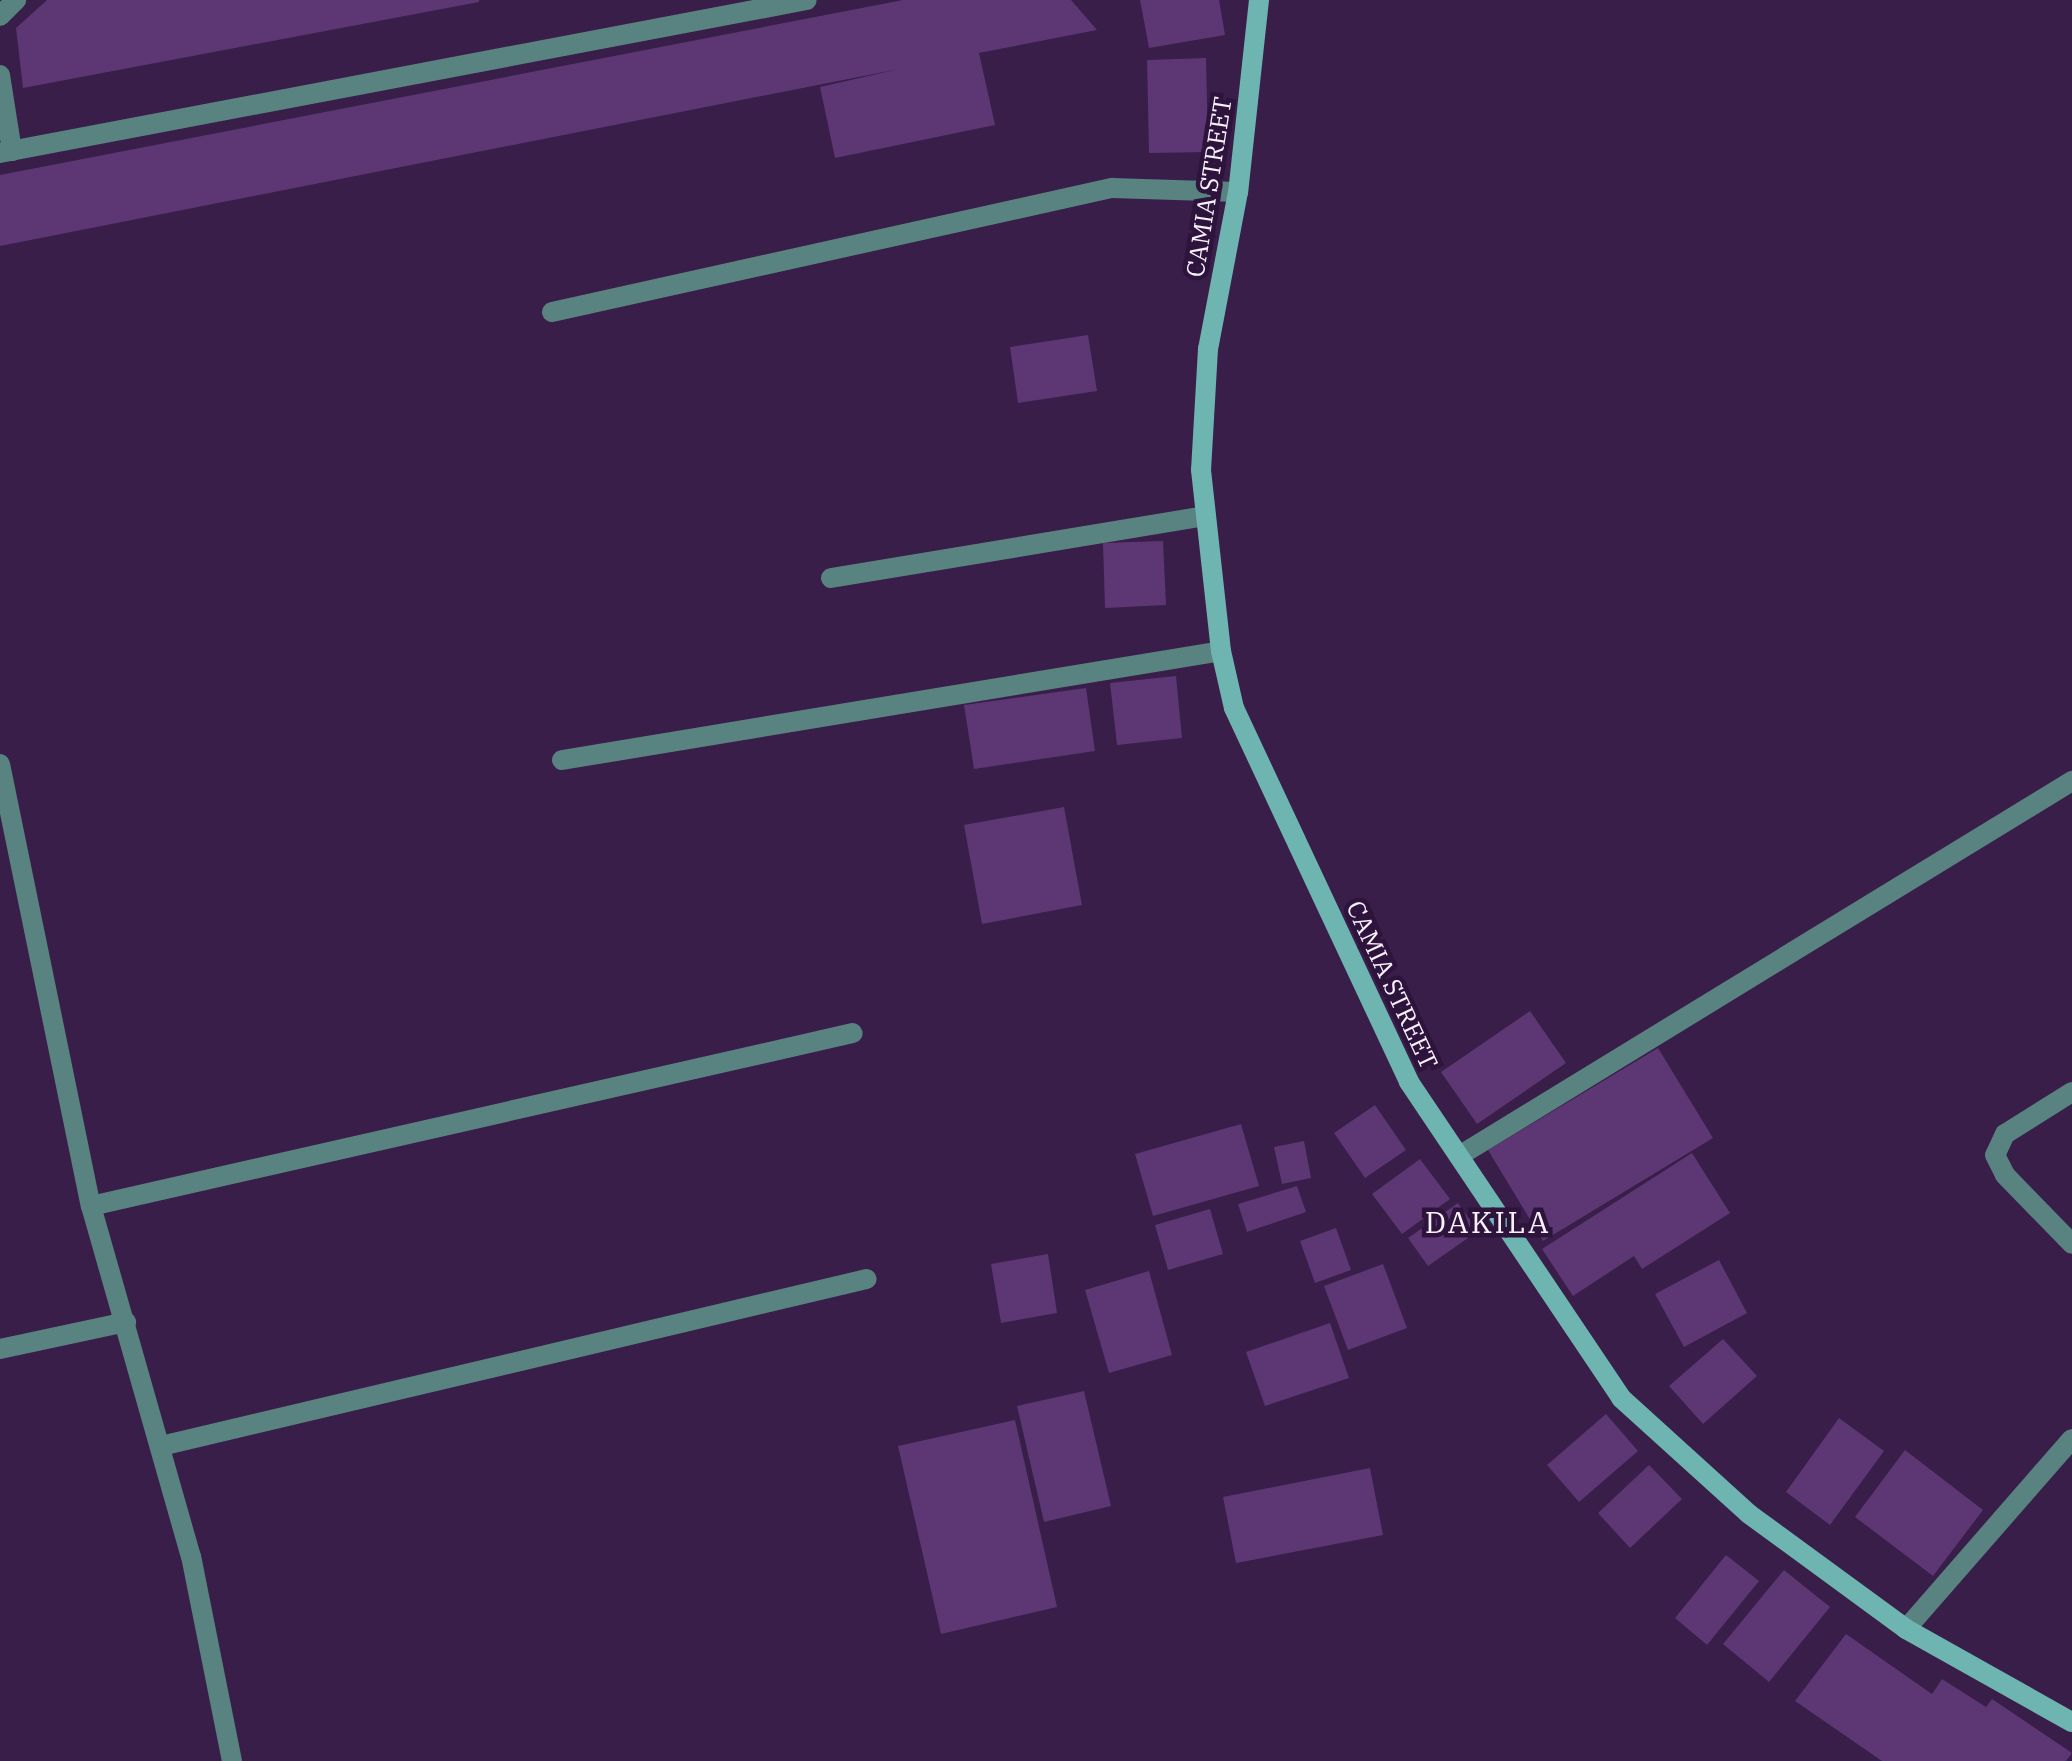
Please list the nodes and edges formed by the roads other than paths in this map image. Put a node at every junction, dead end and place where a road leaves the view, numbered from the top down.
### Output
1 (16, 0) edge
2 (806, 0) edge
3 (1258, 0) edge
4 (0, 16) edge
5 (0, 75) edge
6 (6, 152) edge
7 (1238, 192) junction
8 (552, 312) dead end
9 (1206, 516) junction
10 (831, 578) dead end
11 (1221, 651) junction
12 (562, 760) dead end
13 (0, 764) edge
14 (2072, 782) edge
15 (853, 1033) dead end
16 (2072, 1092) edge
17 (1459, 1156) junction
18 (91, 1206) junction
19 (2072, 1244) edge
20 (867, 1279) dead end
21 (126, 1322) junction
22 (0, 1349) edge
23 (2072, 1439) edge
24 (160, 1446) junction
25 (1906, 1629) junction
26 (2072, 1722) edge
27 (232, 1761) edge

1 - 4 street
2 - 6 street
3 - 7 street, CAMIA STREET
5 - 6 street
7 - 8 street
7 - 9 street, CAMIA STREET
9 - 10 street
9 - 11 street, CAMIA STREET
11 - 12 street
11 - 17 street, CAMIA STREET
13 - 18 street
14 - 17 street
15 - 18 street
16 - 19 street
17 - 25 street, CAMIA STREET
18 - 21 street
20 - 24 street
21 - 22 street
21 - 24 street
23 - 25 street
24 - 27 street
25 - 26 street, CAMIA STREET

